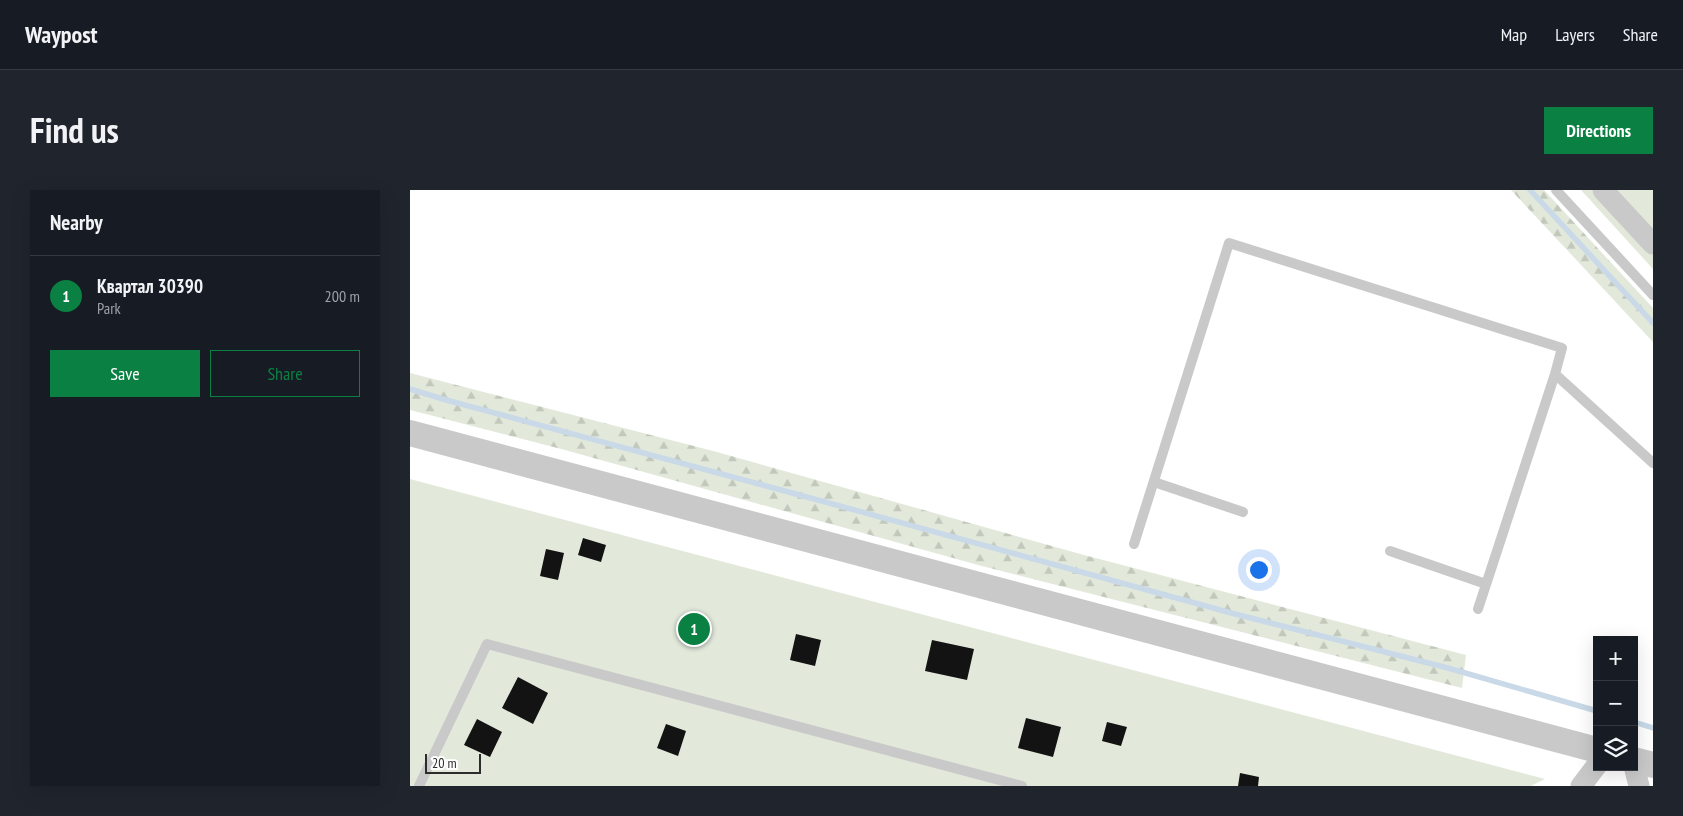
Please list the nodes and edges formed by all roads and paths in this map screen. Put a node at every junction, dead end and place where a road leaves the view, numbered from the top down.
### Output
1 (1556, 190) edge
2 (1603, 190) edge
3 (1653, 244) edge
4 (1653, 295) edge
5 (1554, 374) junction
6 (410, 433) edge
7 (1653, 463) edge
8 (1154, 482) junction
9 (1243, 512) dead end
10 (1134, 544) dead end
11 (1390, 551) dead end
12 (1486, 584) junction
13 (1478, 609) dead end
14 (1593, 749) edge
15 (1638, 761) edge
16 (1653, 765) edge
17 (1593, 770) edge
18 (1635, 771) edge
19 (419, 786) edge
20 (1022, 786) edge
21 (1581, 786) edge
22 (1639, 786) edge

1 - 4 lane
2 - 3 street
5 - 7 lane
5 - 8 lane
5 - 12 lane
6 - 14 street
8 - 9 lane
8 - 10 lane
11 - 12 lane
12 - 13 lane
15 - 16 street
17 - 21 street
18 - 22 street
19 - 20 lane

